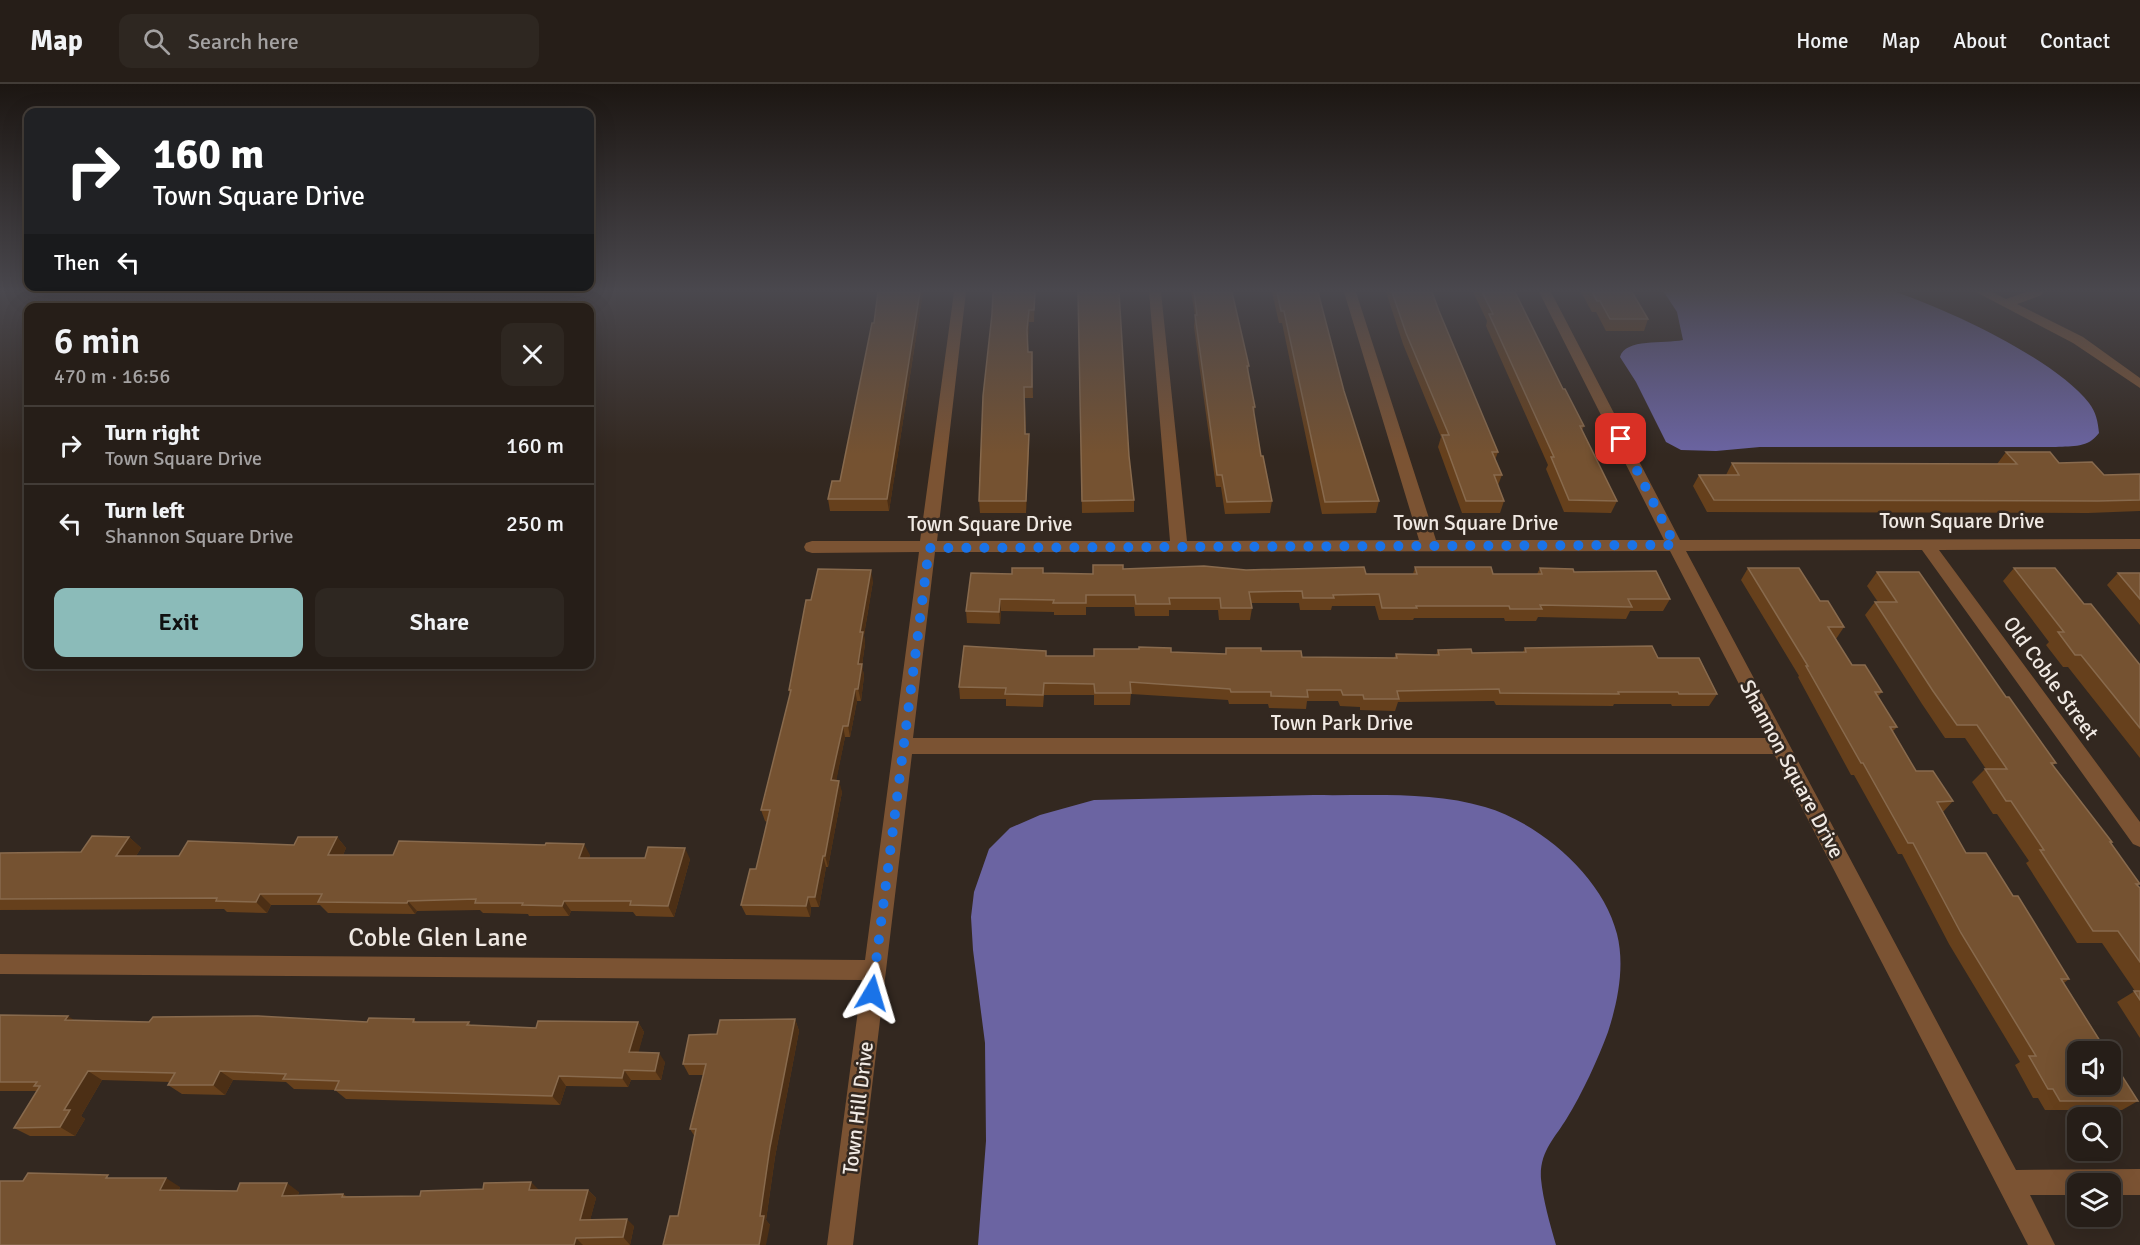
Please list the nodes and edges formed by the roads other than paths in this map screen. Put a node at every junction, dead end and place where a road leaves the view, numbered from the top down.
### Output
1 (953, 346) edge
2 (1160, 346) edge
3 (1367, 346) edge
4 (1573, 346) edge
5 (2087, 346) edge
6 (2140, 384) edge
7 (1926, 544) junction
8 (2140, 544) edge
9 (1429, 545) junction
10 (1675, 545) junction
11 (1179, 546) junction
12 (812, 547) dead end
13 (929, 548) junction
14 (904, 746) junction
15 (1780, 746) junction
16 (2140, 838) edge
17 (0, 964) edge
18 (875, 970) junction
19 (2140, 1182) edge
20 (2009, 1183) junction
21 (840, 1245) edge
22 (2042, 1245) edge

1 - 13 street, Town Hill Drive
2 - 11 street
3 - 9 street
4 - 10 street, Shannon Square Drive
5 - 6 street
7 - 8 street, Town Square Drive
7 - 10 street, Town Square Drive
7 - 16 street, Old Coble Street
9 - 10 street, Town Square Drive
9 - 11 street, Town Square Drive
10 - 15 street, Shannon Square Drive
11 - 13 street, Town Square Drive
12 - 13 street, Town Square Drive
13 - 14 street, Town Hill Drive
14 - 15 street, Town Park Drive
14 - 18 street, Town Hill Drive
15 - 20 street, Shannon Square Drive
17 - 18 street, Coble Glen Lane
18 - 21 street, Town Hill Drive
19 - 20 street
20 - 22 street, Shannon Square Drive

